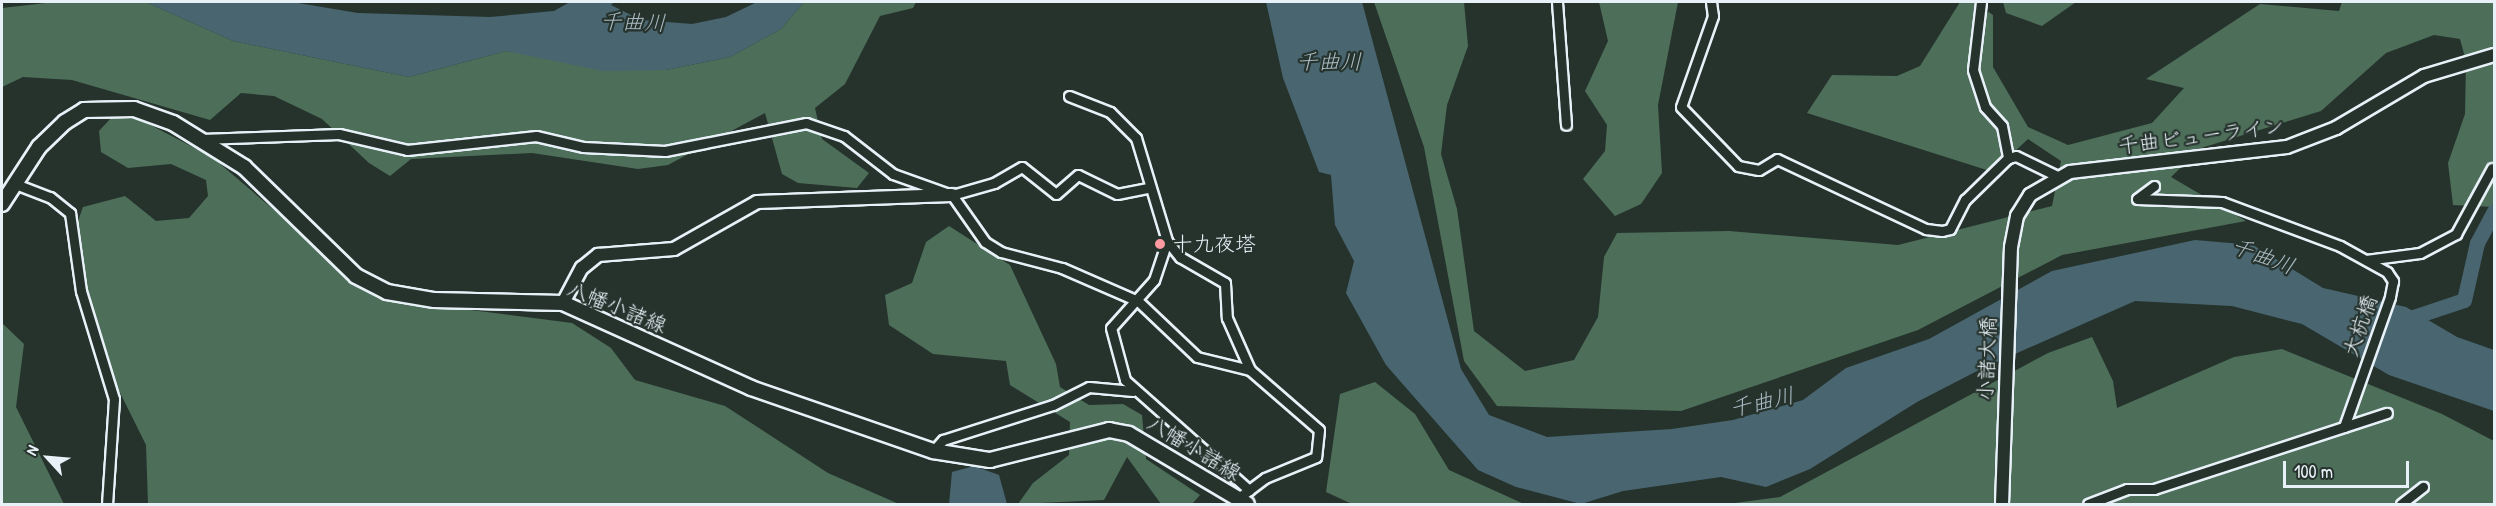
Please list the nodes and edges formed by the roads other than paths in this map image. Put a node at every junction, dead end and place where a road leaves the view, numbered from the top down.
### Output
1 (1557, 2) edge
2 (1711, 2) edge
3 (1981, 2) edge
4 (2494, 55) edge
5 (1069, 96) dead end
6 (1566, 125) dead end
7 (202, 139) junction
8 (2008, 158) junction
9 (2492, 168) dead end
10 (2057, 176) junction
11 (18, 185) junction
12 (2154, 186) dead end
13 (1149, 188) junction
14 (952, 195) junction
15 (2, 200) edge
16 (2017, 216) joint
17 (1167, 241) junction
18 (2366, 260) junction
19 (1138, 301) junction
20 (563, 303) junction
21 (1250, 370) junction
22 (1133, 391) junction
23 (2387, 413) dead end
24 (2344, 427) junction
25 (933, 451) junction
26 (2423, 487) dead end
27 (1245, 497) edge
28 (106, 504) edge
29 (2002, 504) edge
30 (2088, 504) edge
31 (2401, 504) edge

1 - 6 street
2 - 8 street
3 - 8 street
4 - 10 street, 千曲ビューライン
5 - 13 street
7 - 11 main road, 八幡小諸線
7 - 14 street
7 - 20 main road, 八幡小諸線
8 - 10 street
9 - 18 street
10 - 16 street, 千曲ビューライン
11 - 15 main road, 八幡小諸線
11 - 28 street
12 - 18 street
13 - 14 street
13 - 17 street
14 - 19 street
14 - 20 street
16 - 29 street, 小諸大橋
17 - 19 street
17 - 21 street
18 - 24 street, 大杭橋
19 - 21 street
19 - 22 street
20 - 25 main road, 八幡小諸線
21 - 27 street
22 - 25 street
22 - 27 street
23 - 24 street
24 - 30 street
25 - 27 main road, 八幡小諸線
26 - 31 street

